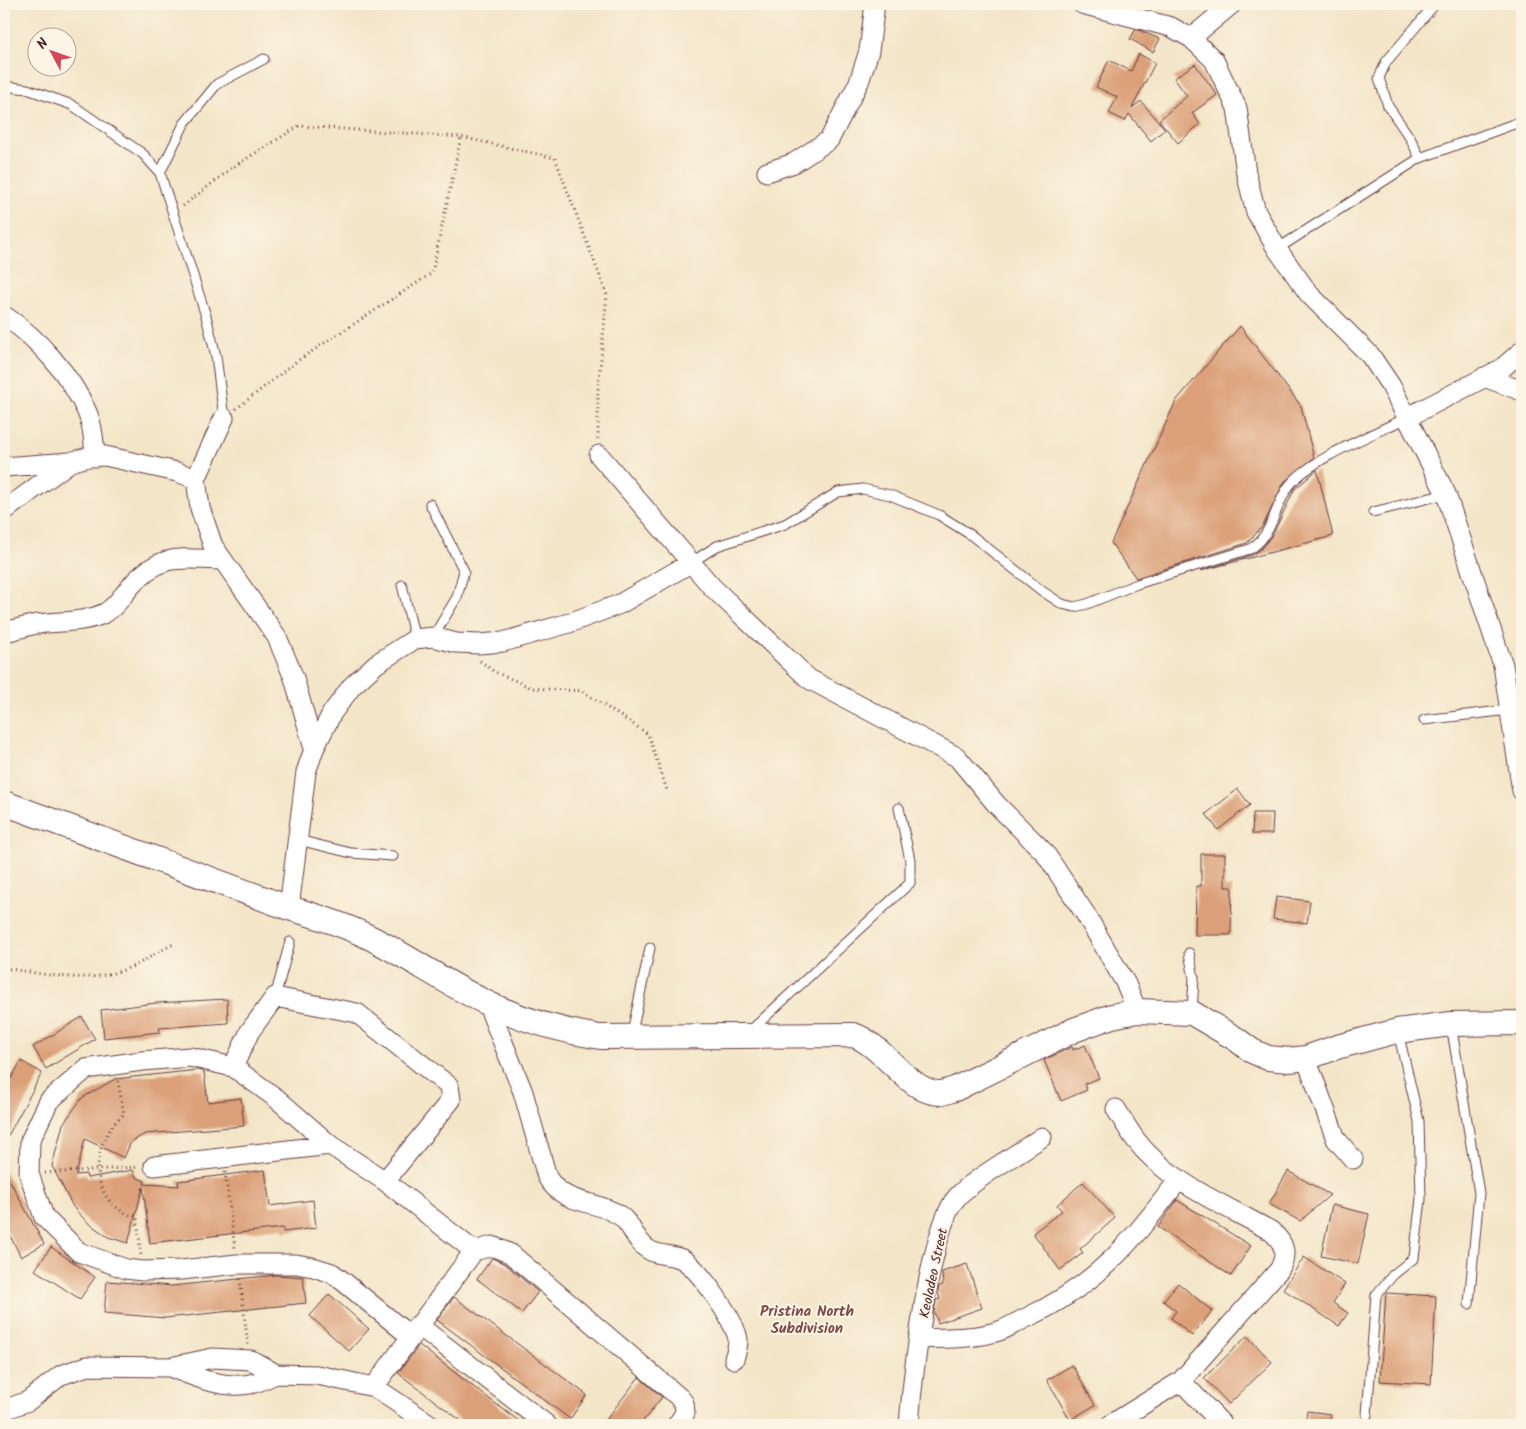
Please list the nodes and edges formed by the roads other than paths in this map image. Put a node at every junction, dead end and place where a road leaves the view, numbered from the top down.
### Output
1 (875, 4) edge
2 (1082, 4) edge
3 (1232, 4) edge
4 (1435, 4) edge
5 (1123, 9) edge
6 (1191, 38) junction
7 (264, 59) dead end
8 (4, 86) edge
9 (1522, 120) edge
10 (1420, 158) junction
11 (767, 172) dead end
12 (160, 173) junction
13 (1277, 249) junction
14 (6, 317) dead end
15 (1522, 351) edge
16 (1484, 377) junction
17 (1522, 391) edge
18 (1408, 417) junction
19 (224, 418) joint
20 (599, 455) road end
21 (96, 457) junction
22 (70, 462) junction
23 (4, 467) edge
24 (196, 479) junction
25 (1446, 494) junction
26 (430, 504) dead end
27 (4, 511) edge
28 (1373, 512) dead end
29 (221, 560) junction
30 (692, 562) junction
31 (402, 585) dead end
32 (4, 632) edge
33 (424, 638) junction
34 (1509, 710) junction
35 (1424, 720) dead end
36 (314, 749) junction
37 (1522, 791) edge
38 (4, 803) edge
39 (900, 808) dead end
40 (298, 840) junction
41 (393, 856) dead end
42 (289, 908) junction
43 (290, 942) dead end
44 (650, 948) dead end
45 (1189, 952) dead end
46 (275, 997) junction
47 (487, 1003) junction
48 (1137, 1011) junction
49 (1192, 1013) junction
50 (1522, 1023) edge
51 (1451, 1024) junction
52 (1397, 1031) junction
53 (746, 1035) junction
54 (632, 1037) junction
55 (1306, 1058) junction
56 (233, 1067) junction
57 (1116, 1109) dead end
58 (1042, 1137) dead end
59 (330, 1146) junction
60 (1353, 1159) dead end
61 (154, 1166) road end
62 (385, 1180) junction
63 (1179, 1180) junction
64 (474, 1251) junction
65 (1469, 1304) dead end
66 (414, 1331) junction
67 (919, 1339) junction
68 (734, 1359) dead end
69 (170, 1367) junction
70 (276, 1374) junction
71 (1181, 1381) junction
72 (374, 1387) junction
73 (4, 1410) edge
74 (1367, 1415) dead end
75 (431, 1425) edge
76 (547, 1425) edge
77 (677, 1425) edge
78 (909, 1425) edge
79 (1110, 1425) edge
80 (1223, 1425) edge

1 - 11 street
2 - 5 street
3 - 6 street
4 - 10 lane
5 - 6 street
6 - 13 street
7 - 12 lane
8 - 12 lane
9 - 10 lane
10 - 13 lane
12 - 19 lane
13 - 18 street
14 - 21 street
15 - 16 street
16 - 17 street
16 - 18 street
18 - 25 street
18 - 30 lane
19 - 24 street
20 - 30 street
21 - 22 street
21 - 24 street
22 - 23 street
22 - 27 street
24 - 29 street
25 - 28 lane
25 - 34 street
26 - 33 lane
29 - 32 street
29 - 36 street
30 - 33 street
30 - 48 street
31 - 33 lane
33 - 36 street
34 - 35 lane
34 - 37 street
36 - 40 street
38 - 42 street
39 - 53 lane
40 - 41 lane
40 - 42 street
42 - 47 street
43 - 46 lane
44 - 54 lane
45 - 49 lane
46 - 56 street
46 - 62 street
47 - 54 street
47 - 68 street
48 - 49 street
48 - 53 street
49 - 55 street
50 - 51 street
51 - 52 street
51 - 65 lane
52 - 55 street
52 - 74 lane
53 - 54 street
55 - 60 street
56 - 59 street
56 - 66 street
57 - 63 street
58 - 67 street, Keoladeo Street
59 - 61 street
59 - 62 street
62 - 64 street
63 - 67 street
63 - 71 street
64 - 66 street
64 - 77 street
66 - 72 street
66 - 76 street
67 - 78 street, Keoladeo Street
69 - 70 street
69 - 70 street
69 - 73 street
70 - 72 street
71 - 79 street
71 - 80 street
72 - 75 street

